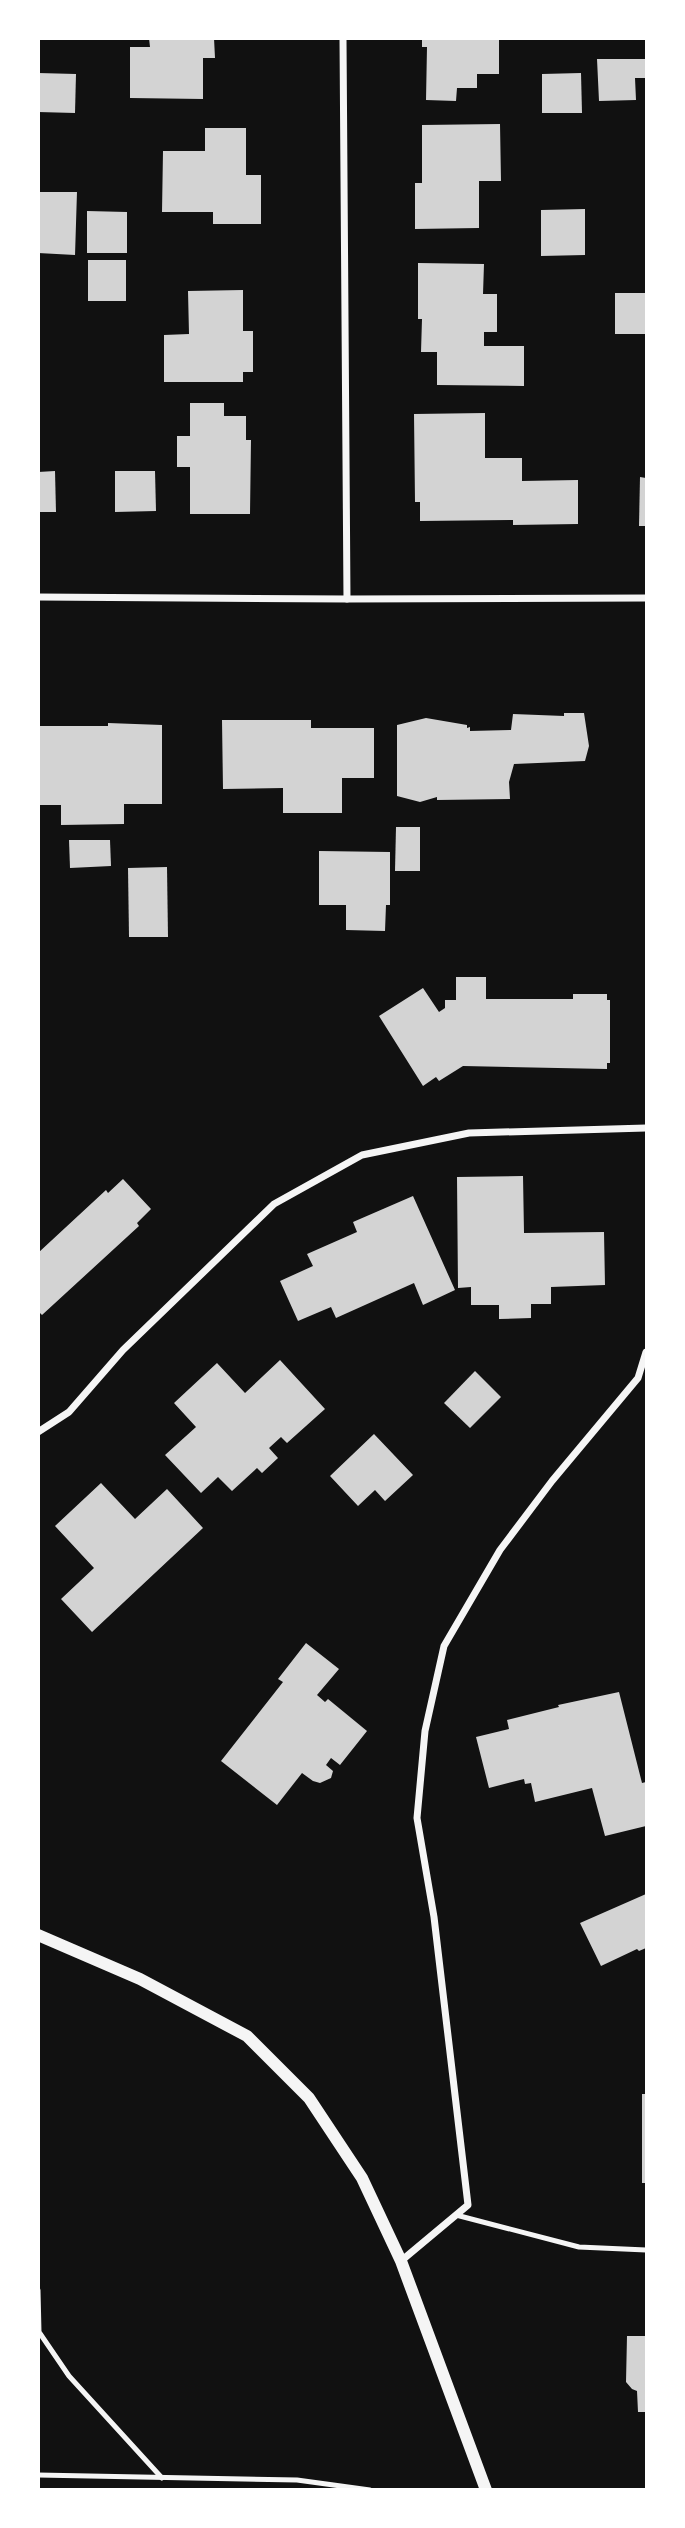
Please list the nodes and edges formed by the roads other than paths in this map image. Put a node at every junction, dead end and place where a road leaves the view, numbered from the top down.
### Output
1 (343, 38) edge
2 (38, 597) edge
3 (646, 598) edge
4 (347, 600) junction
5 (646, 1128) edge
6 (646, 1352) edge
7 (38, 1432) edge
8 (38, 1935) edge
9 (456, 2215) junction
10 (646, 2250) edge
11 (401, 2261) junction
12 (38, 2290) edge
13 (38, 2476) edge
14 (162, 2478) junction
15 (370, 2490) edge
16 (486, 2490) edge

1 - 4 street
2 - 4 street
3 - 4 street
5 - 7 street
6 - 9 street
8 - 11 street
9 - 10 lane
9 - 11 street
11 - 16 street
12 - 14 lane
13 - 14 lane
14 - 15 lane

